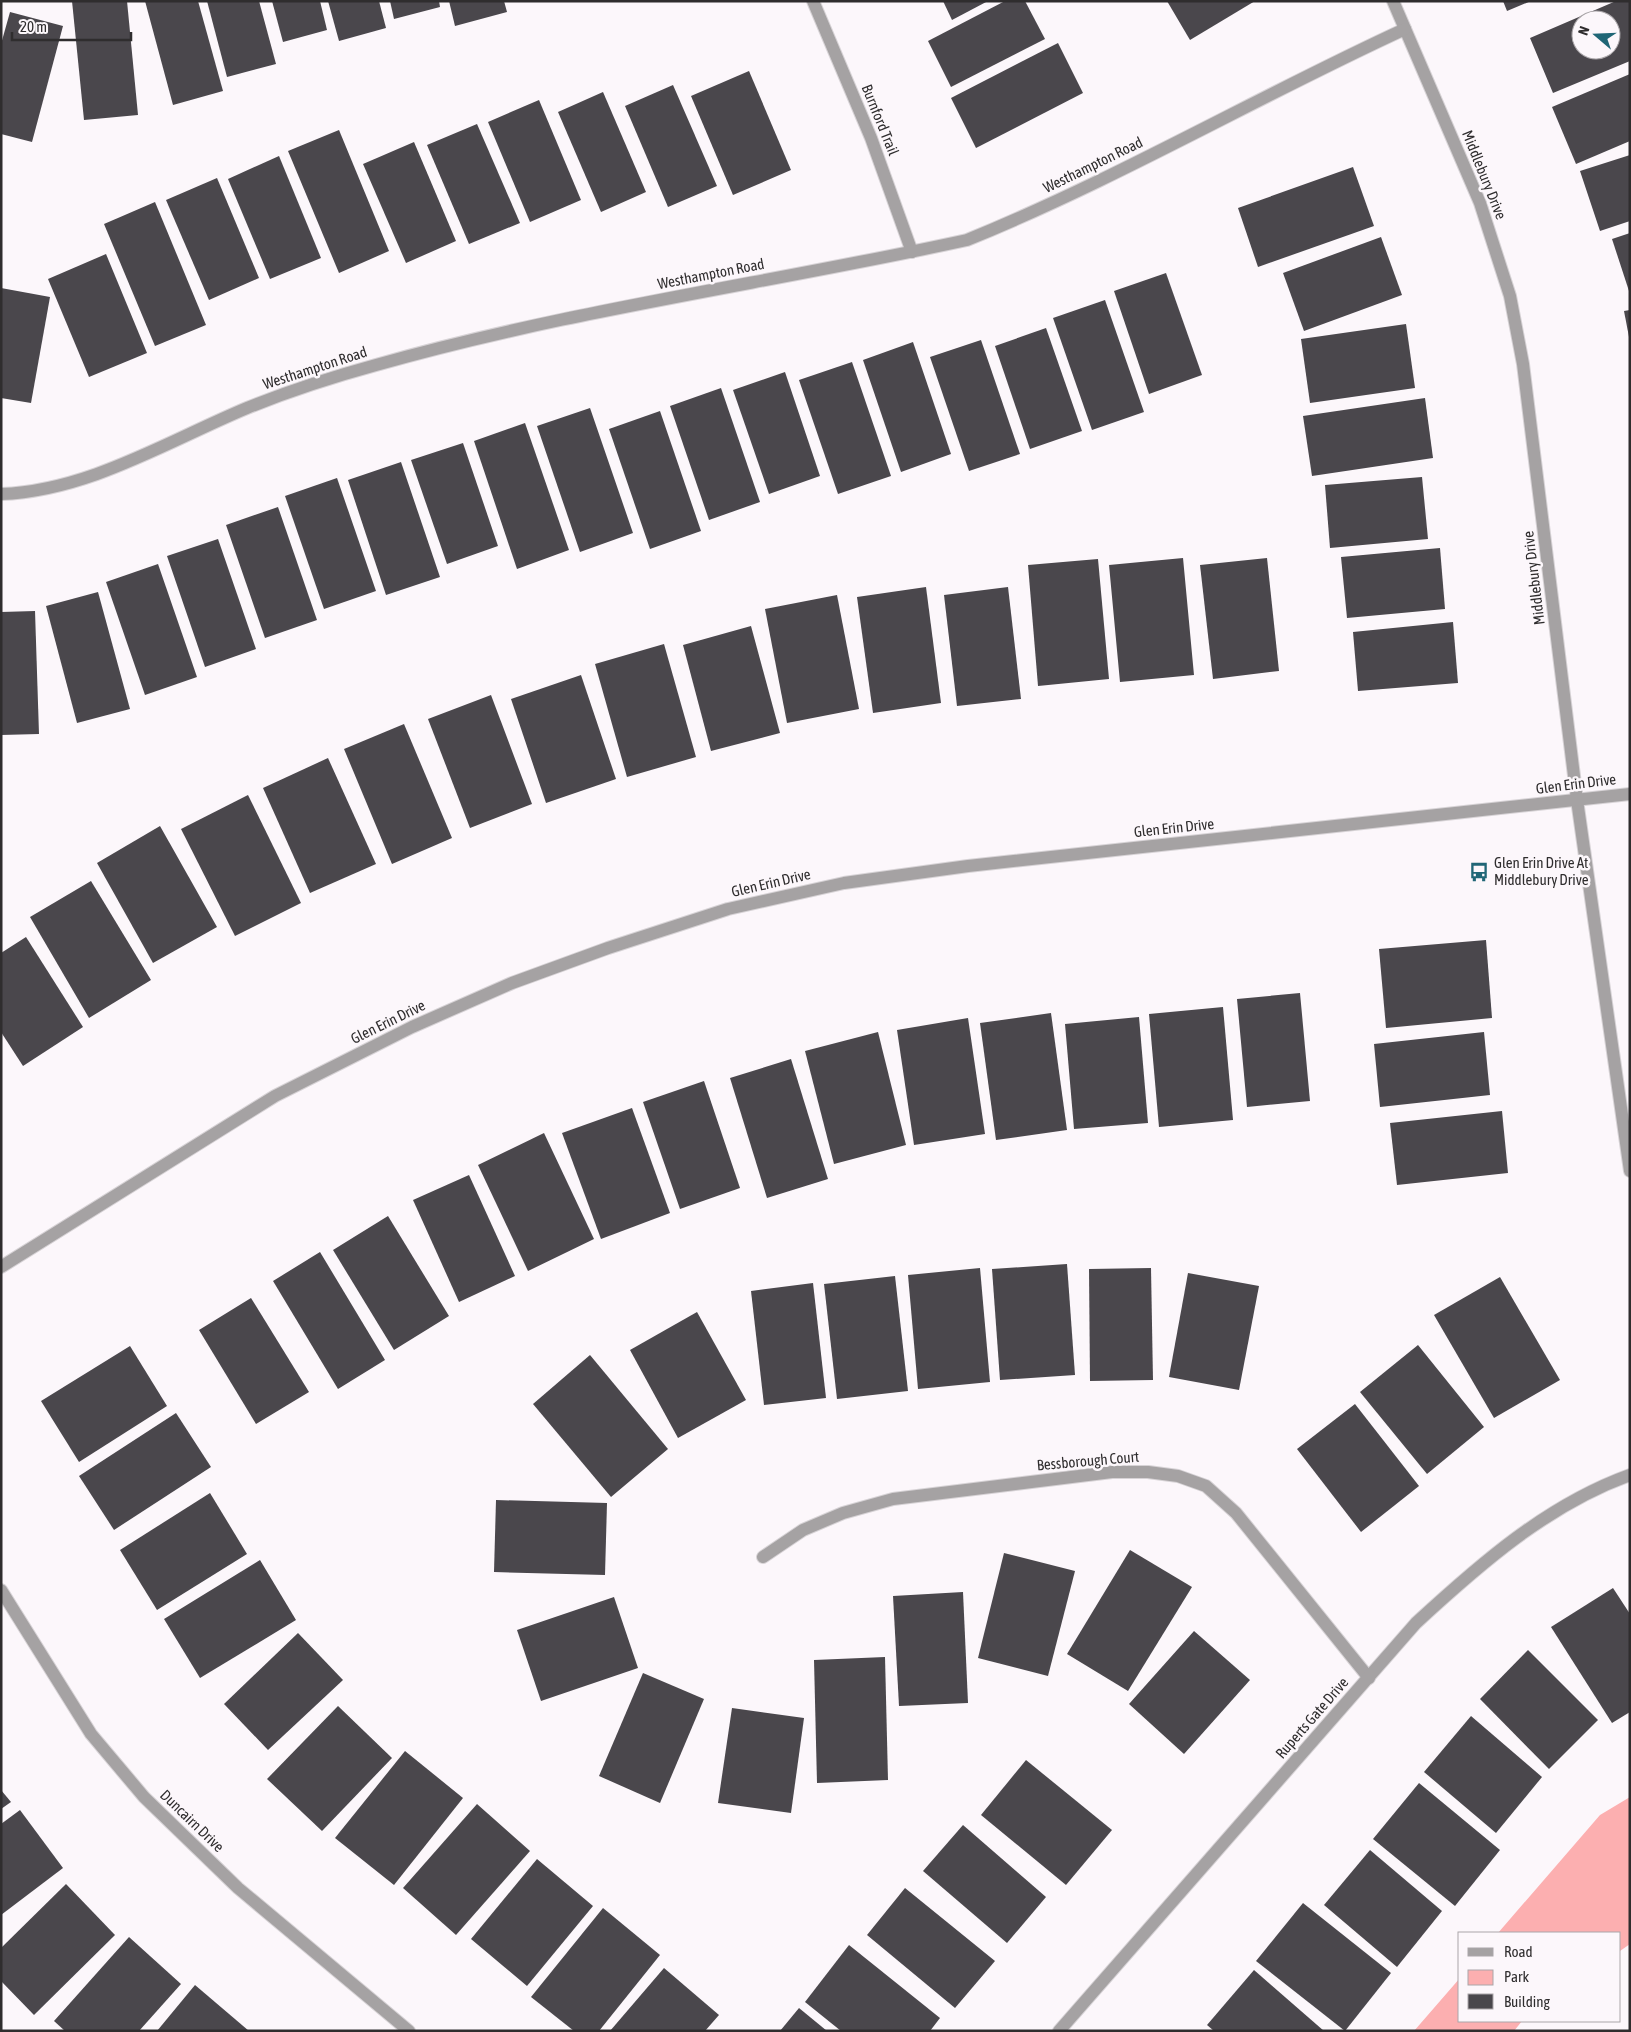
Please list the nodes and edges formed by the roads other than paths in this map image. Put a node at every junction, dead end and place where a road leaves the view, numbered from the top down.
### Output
1 (813, 1) edge
2 (1392, 1) edge
3 (1405, 29) junction
4 (912, 252) junction
5 (1, 494) edge
6 (1630, 794) edge
7 (1576, 800) junction
8 (1630, 1171) edge
9 (1, 1267) edge
10 (1630, 1475) edge
11 (763, 1557) dead end
12 (1, 1590) edge
13 (1369, 1678) junction
14 (408, 2031) edge
15 (1059, 2031) edge

1 - 4 street, Burnford Trail
2 - 3 street, Middlebury Drive
3 - 4 street, Westhampton Road
3 - 7 street, Middlebury Drive
4 - 5 street, Westhampton Road
6 - 7 street, Glen Erin Drive
7 - 8 street, Middlebury Drive
7 - 9 street, Glen Erin Drive
10 - 13 street, Ruperts Gate Drive
11 - 13 street, Bessborough Court
12 - 14 street, Duncairn Drive
13 - 15 street, Ruperts Gate Drive

